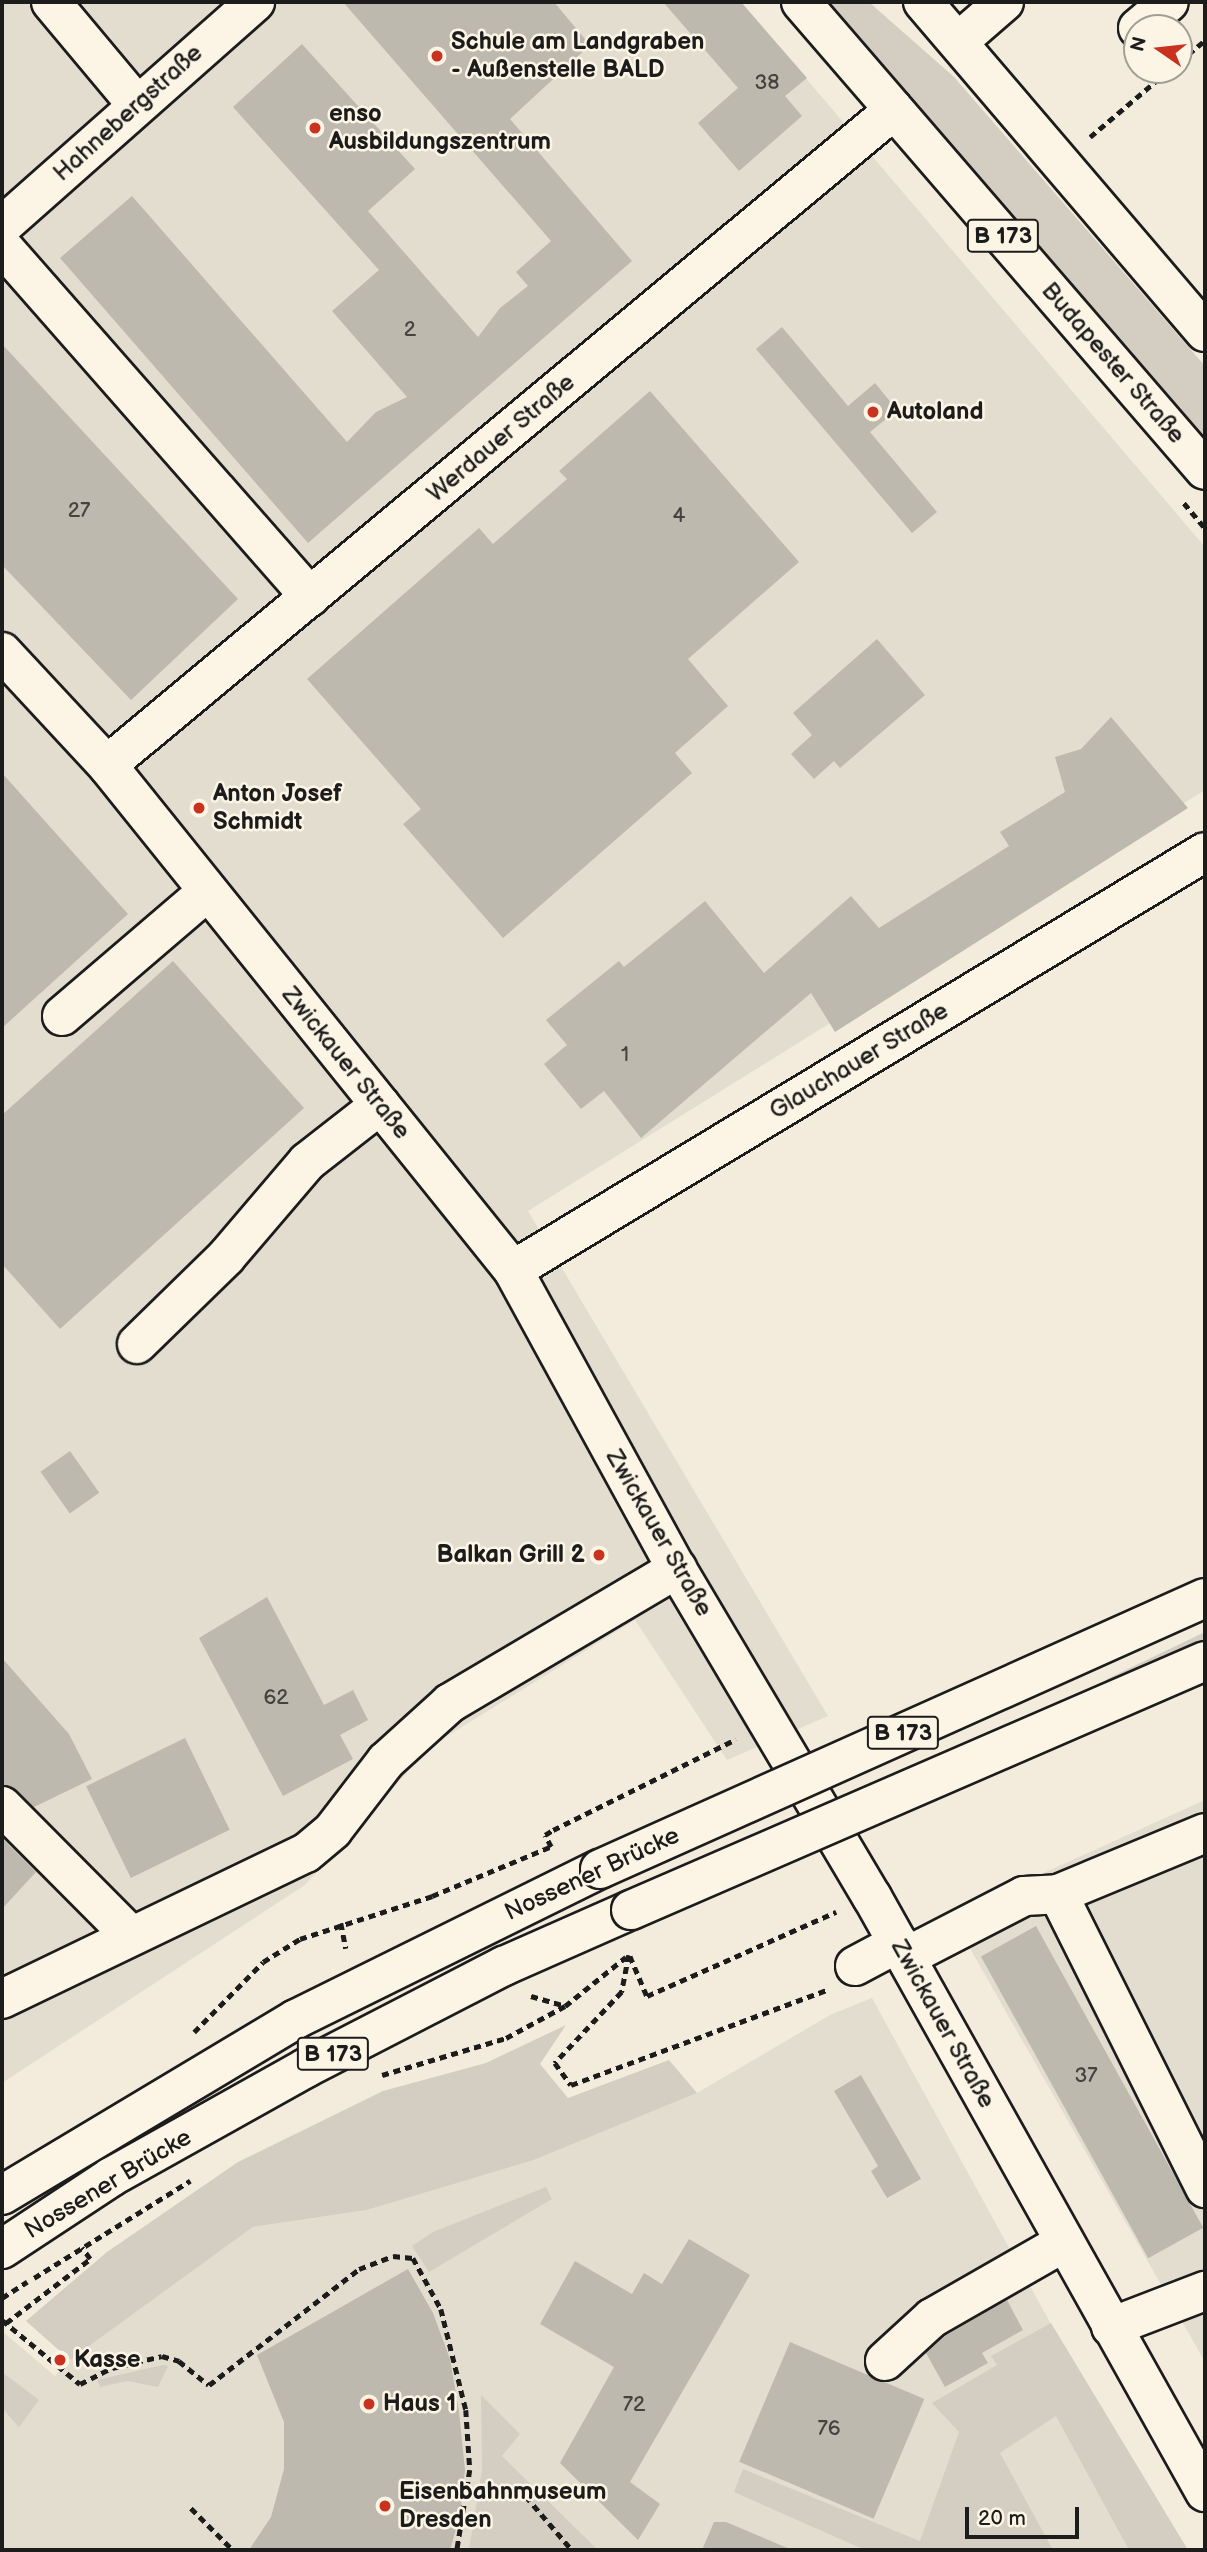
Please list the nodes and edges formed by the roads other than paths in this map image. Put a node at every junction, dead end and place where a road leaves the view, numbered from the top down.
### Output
1 (51, 2) edge
2 (255, 2) edge
3 (802, 2) edge
4 (923, 2) edge
5 (1004, 2) edge
6 (1169, 2) edge
7 (1155, 14) edge
8 (958, 42) junction
9 (136, 105) junction
10 (894, 110) junction
11 (2, 226) edge
12 (2, 246) edge
13 (1205, 332) edge
14 (1205, 470) edge
15 (310, 597) junction
16 (2, 652) edge
17 (107, 765) junction
18 (1205, 852) edge
19 (208, 891) junction
20 (62, 1016) dead end
21 (380, 1105) junction
22 (513, 1270) junction
23 (137, 1344) dead end
24 (677, 1569) junction
25 (1205, 1598) edge
26 (1205, 1661) edge
27 (2, 1805) edge
28 (1205, 1833) edge
29 (1058, 1894) junction
30 (128, 1934) junction
31 (902, 1950) junction
32 (842, 1978) road end
33 (2, 1998) edge
34 (12, 2188) edge
35 (1205, 2188) edge
36 (1063, 2243) junction
37 (2, 2249) edge
38 (1205, 2291) edge
39 (1111, 2327) junction
40 (885, 2361) dead end
41 (1205, 2491) edge

1 - 9 street
2 - 9 street, Hahnebergstraße
3 - 10 street, Budapester Straße / B 173
4 - 8 street
5 - 8 street
6 - 7 street
8 - 13 street
9 - 11 street, Hahnebergstraße
10 - 14 street, Budapester Straße / B 173
10 - 15 street, Werdauer Straße
12 - 15 street
15 - 17 street, Werdauer Straße
16 - 17 street, Zwickauer Straße
17 - 19 street, Zwickauer Straße
18 - 22 street, Glauchauer Straße
19 - 20 street
19 - 21 street, Zwickauer Straße
21 - 22 street, Zwickauer Straße
21 - 23 street
22 - 24 street, Zwickauer Straße
24 - 30 street
24 - 31 street, Zwickauer Straße
25 - 34 street, Nossener Brücke / B 173, bridge
26 - 37 street, Nossener Brücke / B 173, bridge
27 - 30 street
28 - 29 street
29 - 31 street
29 - 35 street
30 - 33 street
31 - 32 street
31 - 36 street, Zwickauer Straße
36 - 39 street, Zwickauer Straße
36 - 40 street
38 - 39 street
39 - 41 street, Zwickauer Straße

